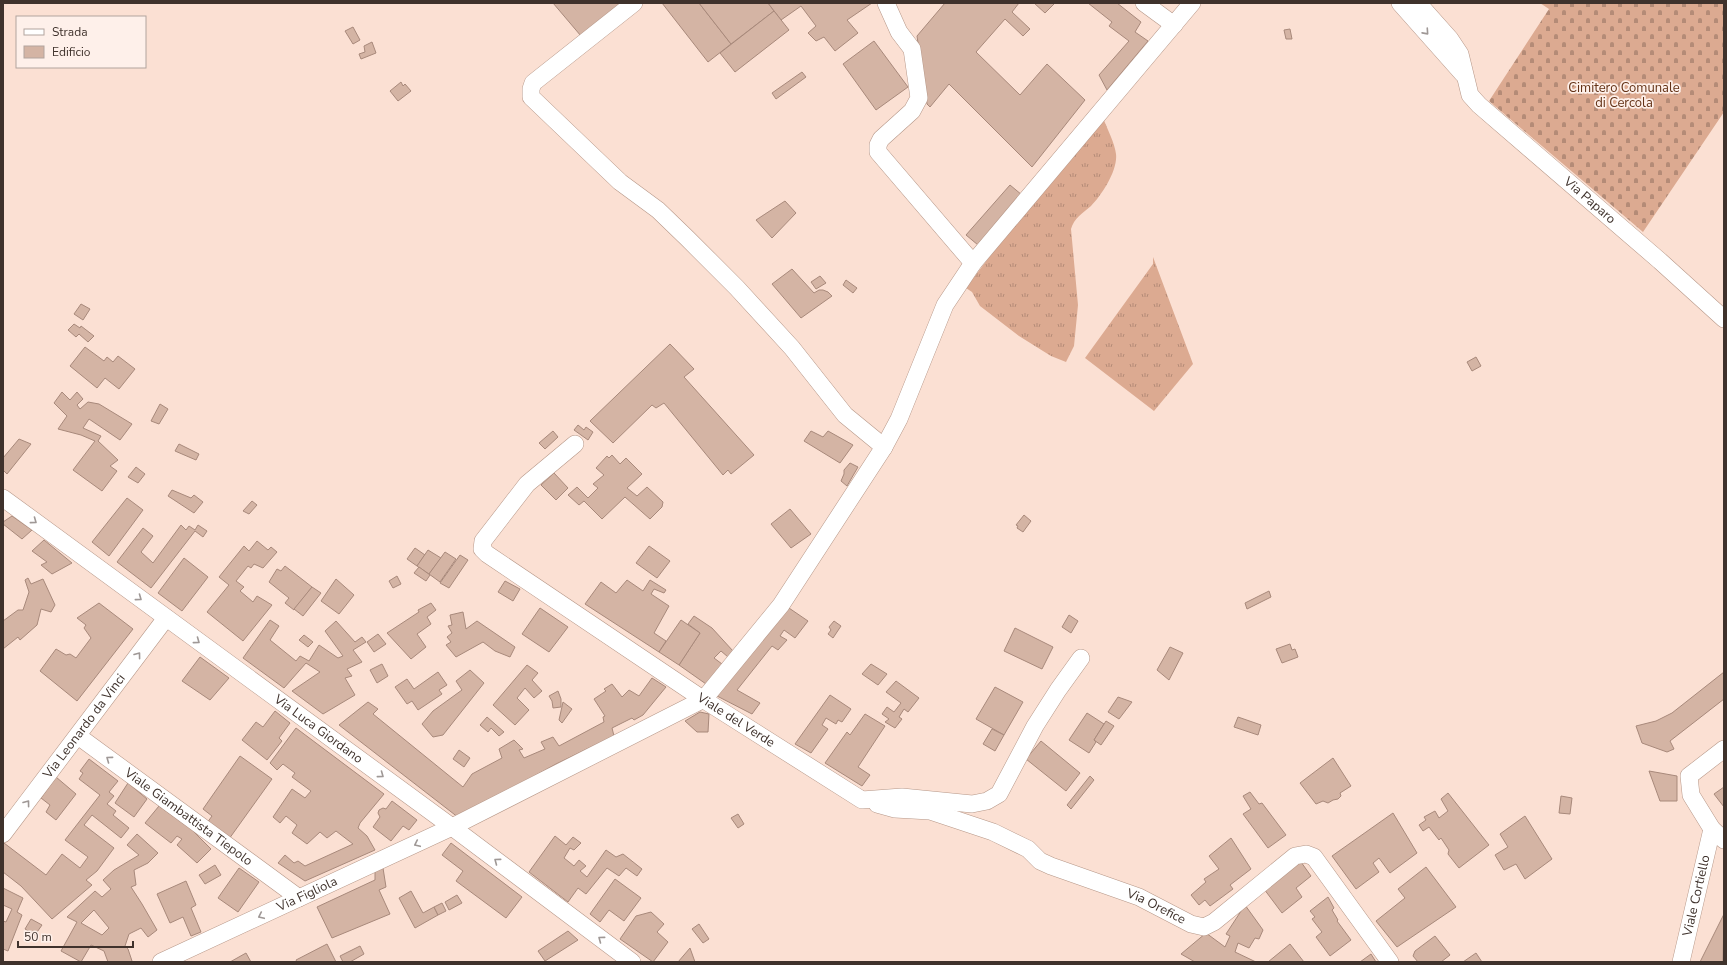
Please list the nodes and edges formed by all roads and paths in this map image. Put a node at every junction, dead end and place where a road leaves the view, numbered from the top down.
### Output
1 (634, 3) edge
2 (886, 3) edge
3 (1144, 3) edge
4 (1192, 3) edge
5 (1400, 3) edge
6 (1418, 3) edge
7 (1174, 25) junction
8 (1465, 76) junction
9 (973, 263) junction
10 (1724, 319) edge
11 (575, 444) dead end
12 (884, 447) junction
13 (3, 498) edge
14 (166, 618) junction
15 (1081, 658) dead end
16 (704, 699) junction
17 (78, 736) junction
18 (1724, 749) edge
19 (862, 800) junction
20 (452, 827) junction
21 (3, 834) edge
22 (1718, 834) edge
23 (299, 898) junction
24 (162, 962) edge
25 (632, 962) edge
26 (1390, 962) edge
27 (1681, 962) edge

1 - 12 street
2 - 9 street
3 - 7 street
4 - 7 street
5 -> 8 street, Via Paparo
6 - 8 street, Via Paparo
7 - 9 street
8 - 10 street, Via Paparo
9 - 12 street
11 - 16 street, Viale del Verde
12 - 16 street
13 -> 14 street, Via Luca Giordano
17 -> 14 street, Via Leonardo da Vinci
14 -> 20 street, Via Luca Giordano
15 - 19 street
16 - 19 street, Viale del Verde
16 - 20 street, Via Figliola
21 -> 17 street, Via Leonardo da Vinci
23 -> 17 street, Viale Giambattista Tiepolo
18 - 22 street, Viale Cortiello
19 - 26 street, Via Orefice
20 -> 23 street, Via Figliola
25 -> 20 street, Via Luca Giordano
22 - 27 street, Viale Cortiello
23 -> 24 street, Via Figliola

